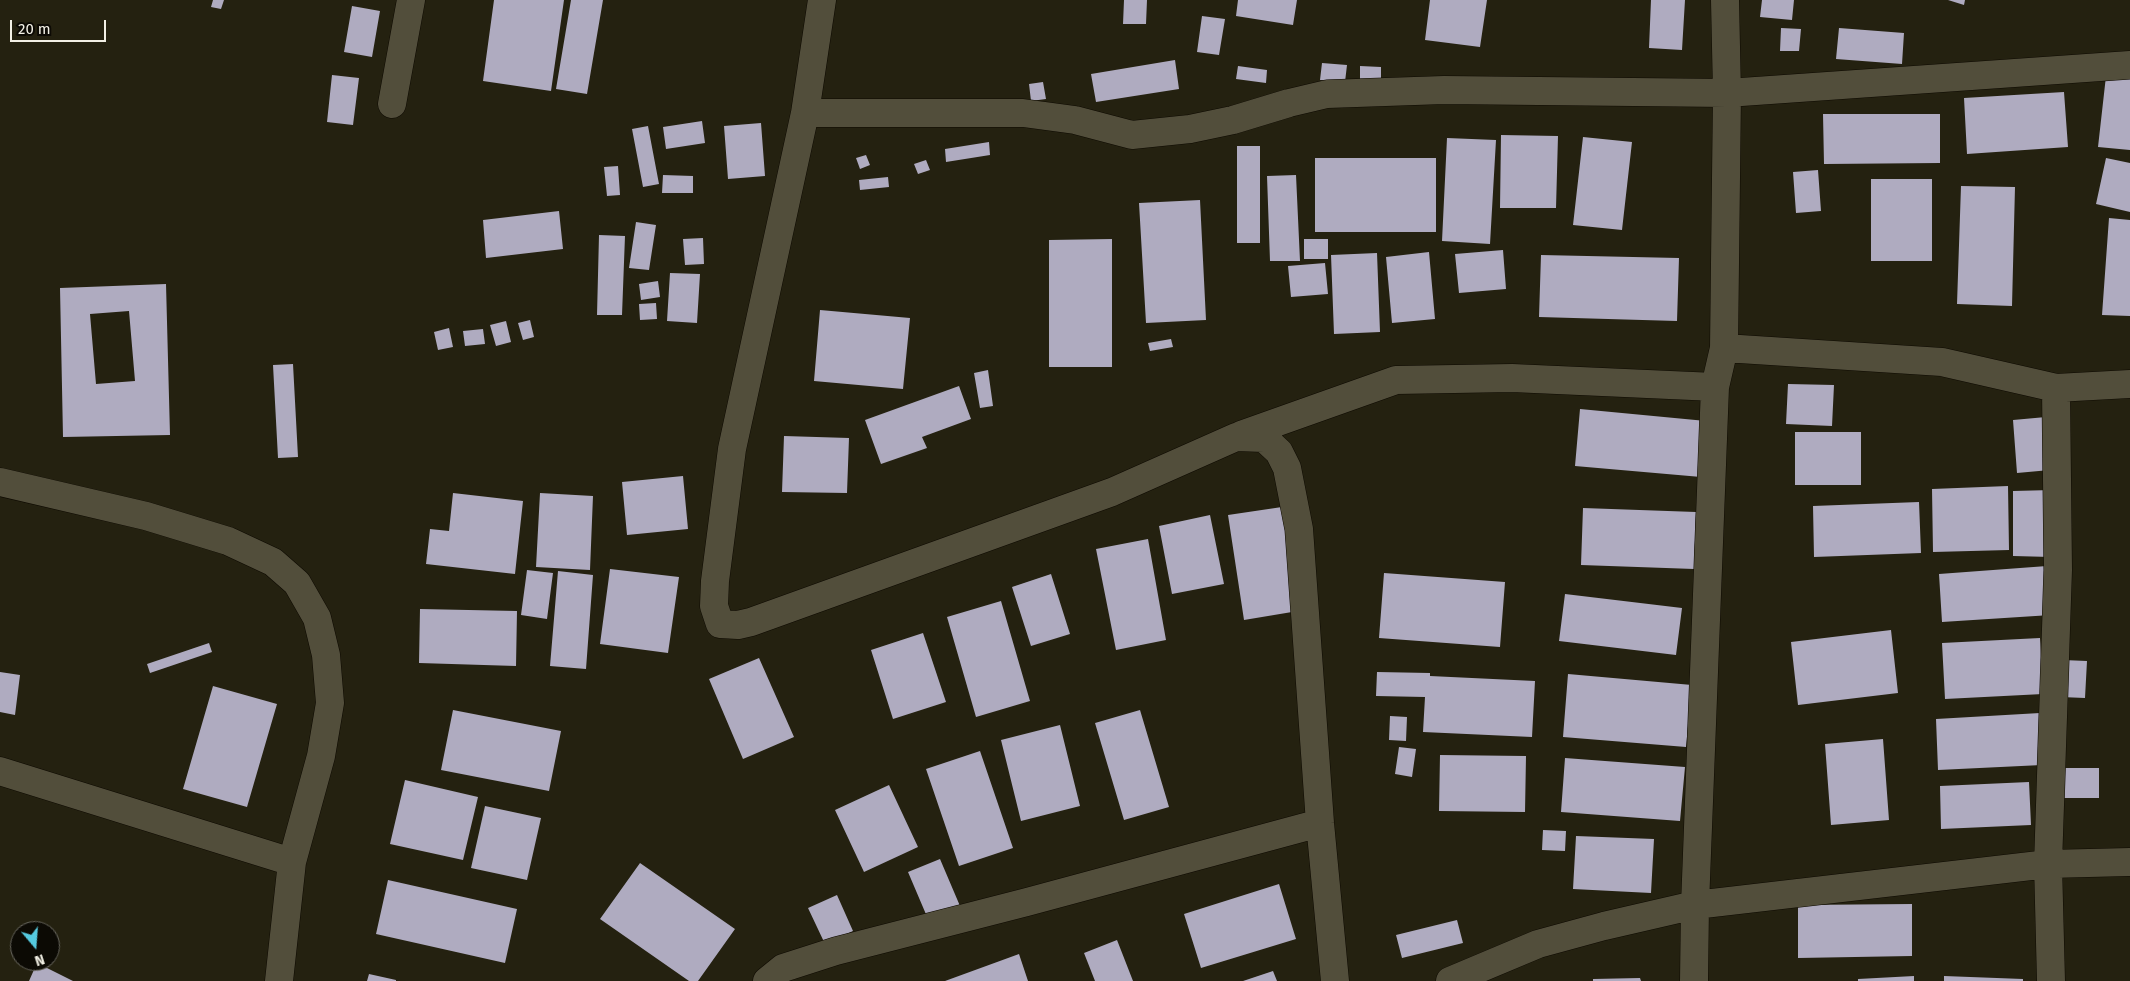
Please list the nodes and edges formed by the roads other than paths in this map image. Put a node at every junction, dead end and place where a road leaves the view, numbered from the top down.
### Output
1 (411, 0) edge
2 (822, 0) edge
3 (1725, 0) edge
4 (2130, 65) edge
5 (1727, 93) junction
6 (392, 104) dead end
7 (805, 113) junction
8 (1724, 348) junction
9 (2130, 384) edge
10 (1715, 387) junction
11 (2056, 388) junction
12 (1236, 437) junction
13 (0, 482) edge
14 (0, 771) edge
15 (1320, 822) junction
16 (292, 862) junction
17 (2130, 862) edge
18 (2048, 864) junction
19 (1695, 905) junction
20 (279, 981) edge
21 (767, 981) edge
22 (1335, 981) edge
23 (1450, 981) edge
24 (1694, 981) edge
25 (2051, 981) edge

1 - 6 street
2 - 7 street
3 - 5 street
4 - 5 street
5 - 7 street
5 - 8 street
7 - 12 street
8 - 10 street
8 - 11 street
9 - 11 street
10 - 12 street
10 - 19 street
11 - 18 street
12 - 15 street
13 - 16 street
14 - 16 street
15 - 21 street
15 - 22 street
16 - 20 street
17 - 18 street
18 - 19 street
18 - 25 street
19 - 23 street
19 - 24 street

